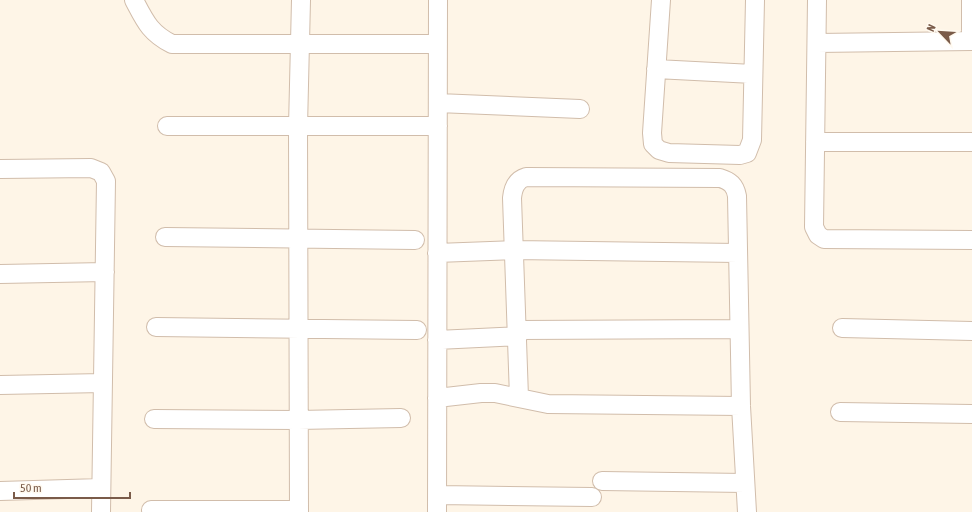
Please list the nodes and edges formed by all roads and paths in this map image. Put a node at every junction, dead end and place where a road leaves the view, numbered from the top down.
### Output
1 (134, 0) edge
2 (301, 0) edge
3 (438, 0) edge
4 (661, 0) edge
5 (755, 0) edge
6 (817, 0) edge
7 (971, 0) edge
8 (972, 41) edge
9 (300, 44) junction
10 (438, 44) junction
11 (817, 44) junction
12 (656, 70) junction
13 (754, 74) junction
14 (438, 104) junction
15 (580, 109) dead end
16 (168, 126) dead end
17 (438, 126) junction
18 (298, 127) junction
19 (815, 142) junction
20 (972, 142) edge
21 (0, 170) edge
22 (165, 237) dead end
23 (298, 238) junction
24 (415, 240) dead end
25 (972, 240) edge
26 (514, 250) junction
27 (437, 253) junction
28 (738, 253) junction
29 (105, 272) junction
30 (0, 274) edge
31 (156, 327) dead end
32 (842, 328) dead end
33 (739, 329) junction
34 (299, 330) junction
35 (417, 330) dead end
36 (972, 331) edge
37 (518, 333) junction
38 (437, 340) junction
39 (103, 383) junction
40 (0, 385) edge
41 (519, 397) junction
42 (437, 398) junction
43 (741, 406) junction
44 (840, 412) dead end
45 (972, 414) edge
46 (400, 418) dead end
47 (154, 419) dead end
48 (298, 420) junction
49 (602, 481) dead end
50 (745, 483) junction
51 (102, 488) junction
52 (0, 491) edge
53 (592, 497) dead end
54 (438, 503) edge
55 (151, 510) dead end
56 (299, 511) edge
57 (101, 512) edge
58 (747, 512) edge

1 - 9 street
2 - 9 street
3 - 10 street
4 - 12 street
5 - 13 street
6 - 11 street
7 - 8 street
8 - 11 street
9 - 10 street
9 - 18 street
10 - 14 street
11 - 19 street
12 - 13 street
12 - 13 street
14 - 15 street
14 - 17 street
16 - 18 street
17 - 18 street
17 - 27 street
18 - 23 street
19 - 20 street
19 - 25 street
21 - 29 street
22 - 23 street
23 - 24 street
23 - 34 street
26 - 27 street
26 - 28 street
26 - 28 street
26 - 37 street
27 - 38 street
28 - 33 street
29 - 30 street
29 - 39 street
31 - 34 street
32 - 36 street
33 - 37 street
33 - 43 street
34 - 35 street
34 - 48 street
37 - 38 street
37 - 41 street
38 - 42 street
39 - 40 street
39 - 51 street
41 - 42 street
41 - 43 street
42 - 54 street
43 - 50 street
44 - 45 street
46 - 48 street
47 - 48 street
48 - 56 street
49 - 50 street
50 - 58 street
51 - 52 street
51 - 57 street
53 - 54 street
55 - 56 street

